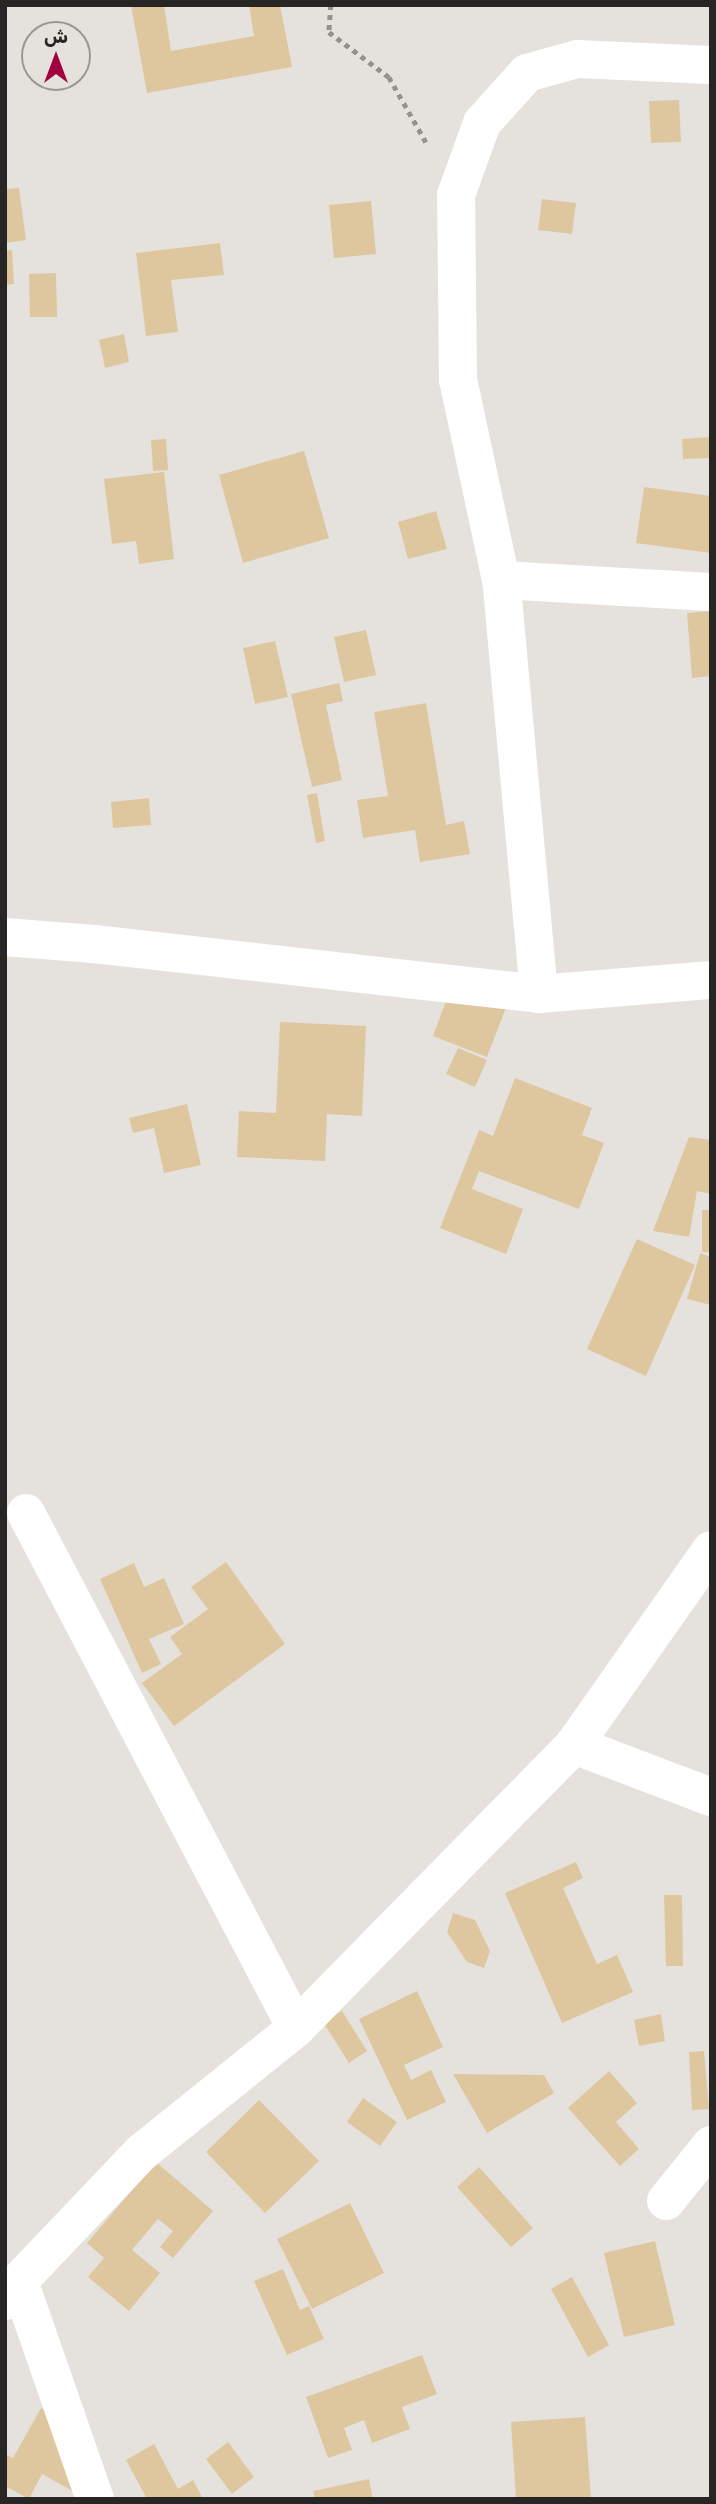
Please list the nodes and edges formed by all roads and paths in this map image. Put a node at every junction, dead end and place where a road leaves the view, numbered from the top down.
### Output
1 (331, 5) edge
2 (711, 65) edge
3 (456, 195) junction
4 (501, 580) junction
5 (711, 592) edge
6 (5, 937) edge
7 (711, 980) edge
8 (539, 994) junction
9 (26, 1513) dead end
10 (711, 1549) edge
11 (574, 1745) junction
12 (711, 1797) edge
13 (296, 2028) junction
14 (711, 2145) edge
15 (666, 2201) dead end
16 (12, 2291) edge
17 (95, 2499) edge

1 - 3 path
2 - 3 street
3 - 4 street
4 - 5 street
4 - 8 street
6 - 8 street
7 - 8 street
9 - 13 street
10 - 11 street
11 - 12 street
11 - 13 street
13 - 16 street
14 - 15 street
16 - 17 street

